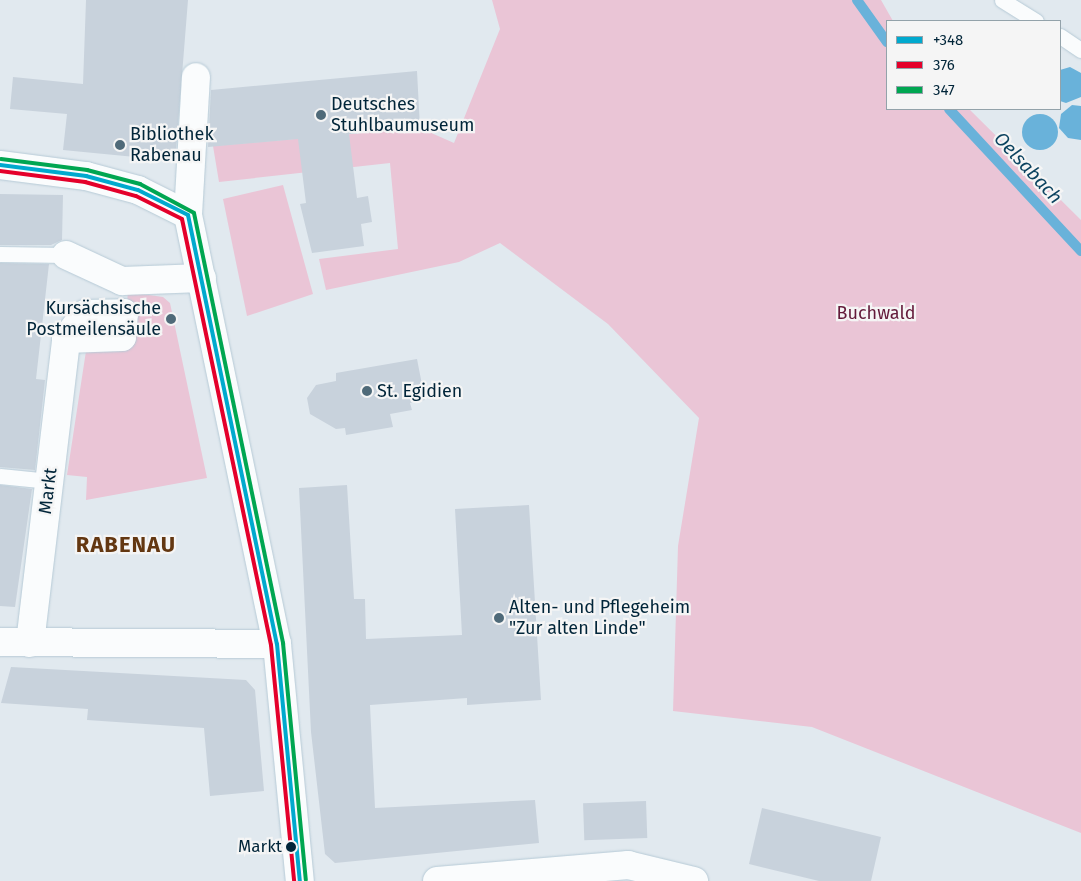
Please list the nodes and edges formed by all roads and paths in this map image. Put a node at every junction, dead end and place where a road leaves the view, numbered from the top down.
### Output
1 (1002, 0) edge
2 (1034, 20) edge
3 (1061, 37) edge
4 (1081, 50) edge
5 (196, 77) dead end
6 (0, 165) edge
7 (188, 216) junction
8 (0, 254) edge
9 (66, 255) joint
10 (200, 266) junction
11 (66, 339) dead end
12 (0, 476) edge
13 (50, 482) junction
14 (0, 642) edge
15 (30, 643) junction
16 (277, 644) junction
17 (300, 881) edge
18 (437, 881) edge
19 (694, 881) edge

1 - 2 lane
3 - 4 lane
5 - 7 street
6 - 7 street
7 - 10 street
8 - 9 lane
9 - 10 street
10 - 16 street
11 - 13 street, Markt
12 - 13 lane
13 - 15 street, Markt
14 - 15 street
15 - 16 street
16 - 17 street
18 - 19 street

